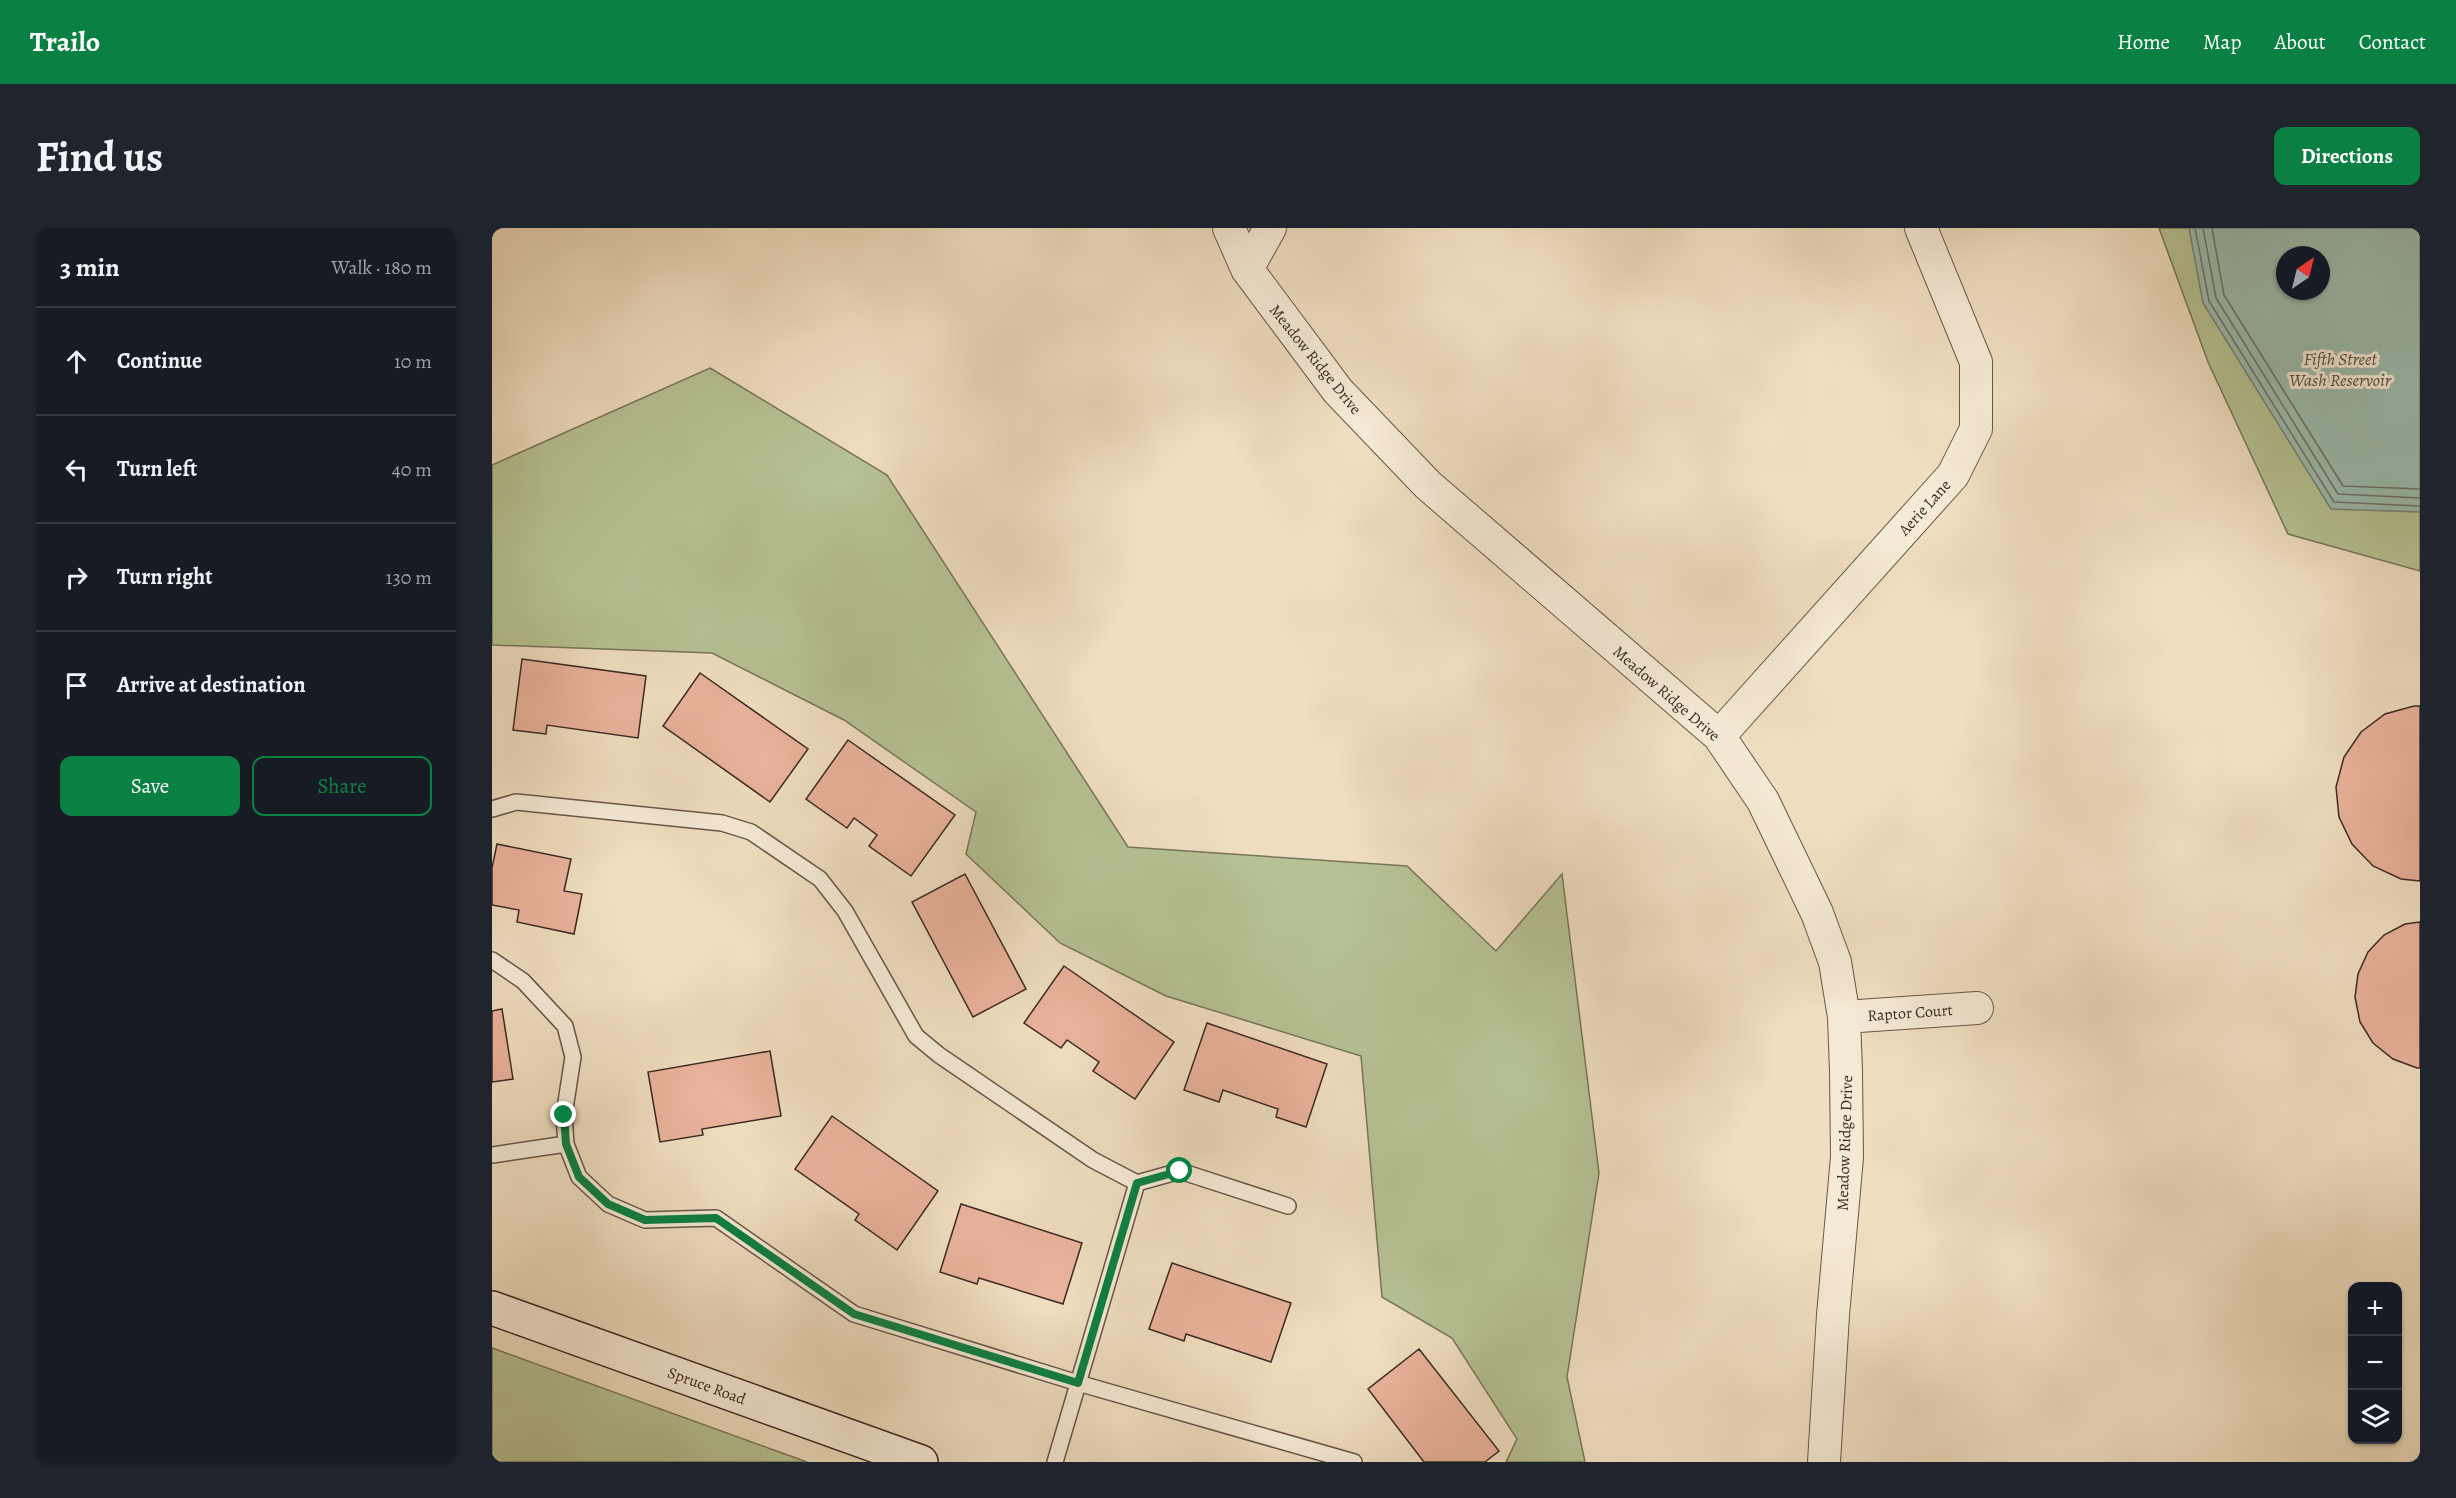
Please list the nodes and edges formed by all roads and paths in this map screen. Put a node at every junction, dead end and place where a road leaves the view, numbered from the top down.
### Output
1 (1229, 228) edge
2 (1270, 228) edge
3 (1921, 228) edge
4 (1247, 269) junction
5 (1719, 735) junction
6 (492, 809) edge
7 (492, 960) edge
8 (1977, 1008) dead end
9 (1844, 1017) junction
10 (566, 1144) junction
11 (492, 1155) edge
12 (1137, 1183) junction
13 (1288, 1206) dead end
14 (492, 1308) edge
15 (1078, 1383) junction
16 (921, 1462) edge
17 (1055, 1462) edge
18 (1354, 1462) edge
19 (1824, 1462) edge

1 - 4 street, Meadow Ridge Drive
2 - 4 street
3 - 5 street, Aerie Lane
4 - 5 street, Meadow Ridge Drive
5 - 9 street, Meadow Ridge Drive
6 - 12 lane
7 - 10 lane
8 - 9 street, Raptor Court
9 - 19 street, Meadow Ridge Drive
10 - 11 lane
10 - 15 lane
12 - 13 lane
12 - 15 lane
14 - 16 main road, Spruce Road
15 - 17 lane
15 - 18 lane

